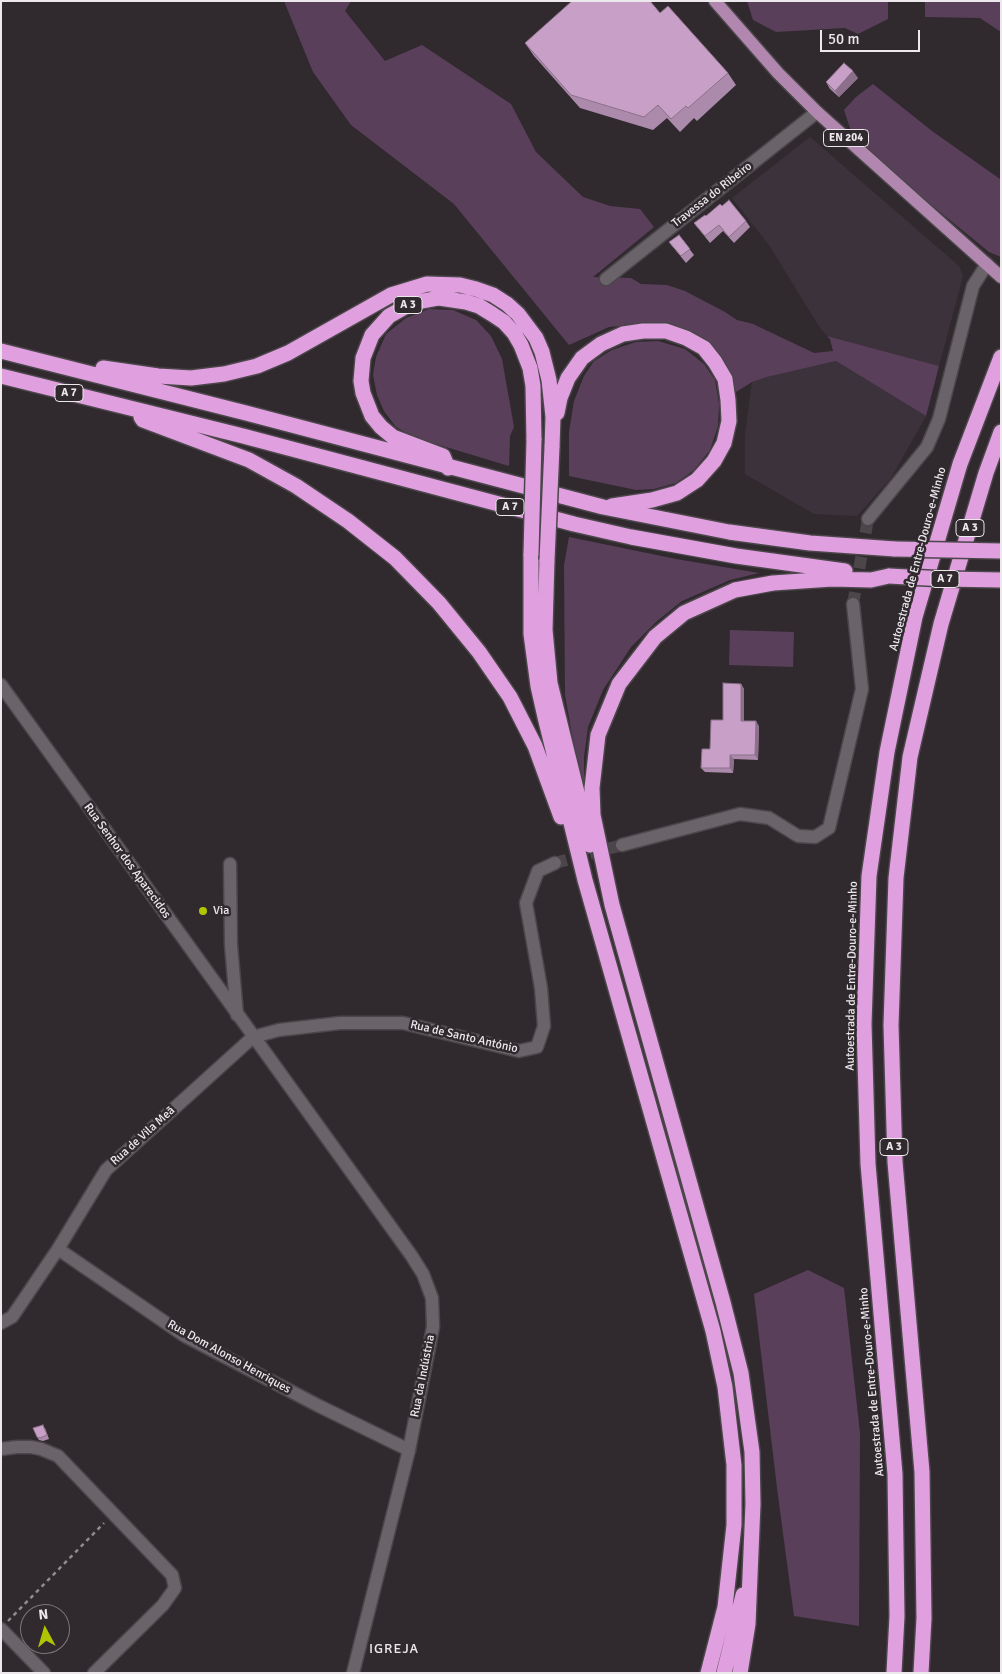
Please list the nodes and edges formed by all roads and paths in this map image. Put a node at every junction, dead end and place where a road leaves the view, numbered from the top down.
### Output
1 (715, 1) edge
2 (817, 112) junction
3 (987, 264) junction
4 (1001, 277) edge
5 (606, 279) dead end
6 (1, 351) edge
7 (1001, 357) edge
8 (76, 370) junction
9 (1, 376) edge
10 (136, 409) junction
11 (1001, 432) edge
12 (552, 447) junction
13 (448, 468) junction
14 (603, 507) junction
15 (868, 519) tunnel mouth
16 (1001, 551) edge
17 (889, 576) junction
18 (1001, 580) edge
19 (853, 604) tunnel mouth
20 (1, 685) edge
21 (622, 845) tunnel mouth
22 (555, 863) tunnel mouth
23 (230, 864) dead end
24 (586, 880) junction
25 (612, 905) junction
26 (237, 1015) junction
27 (253, 1037) junction
28 (58, 1249) junction
29 (1, 1323) edge
30 (1, 1449) edge
31 (409, 1450) junction
32 (753, 1504) junction
33 (114, 1513) junction
34 (5, 1625) edge
35 (44, 1673) edge
36 (94, 1673) edge
37 (353, 1673) edge
38 (708, 1673) edge
39 (724, 1673) edge
40 (740, 1673) edge
41 (894, 1673) edge
42 (922, 1673) edge

1 - 2 main road, EN 204
2 - 3 main road, EN 204
2 - 5 street, Travessa do Ribeiro
3 - 4 main road, EN 204
3 - 15 street
6 - 8 highway, A 7
7 - 41 highway, Autoestrada de Entre-Douro-e-Minho / A 3
8 - 12 highway, A 7
8 - 13 highway, A 7
9 - 10 highway, A 7
10 - 17 highway, A 7
10 - 24 highway
11 - 42 highway, A 3
12 - 14 highway
12 - 25 highway, A 7, bridge
13 - 14 highway, A 7
13 - 24 highway, A 3, bridge
14 - 16 highway, A 7, bridge
17 - 18 highway, A 7, bridge
17 - 25 highway
19 - 21 street
20 - 26 street, Rua Senhor dos Aparecidos
22 - 27 street, Rua de Santo António
23 - 26 street
24 - 38 highway
25 - 32 highway
26 - 27 street, Rua Senhor dos Aparecidos
27 - 28 street, Rua de Vila Meã
27 - 31 street, Rua da Indústria
28 - 29 street, Rua de Vila Meã
28 - 31 street, Rua Dom Alonso Henriques
30 - 33 street
31 - 37 street, Rua da Indústria
32 - 39 highway
32 - 40 highway
33 - 34 path
33 - 36 street
34 - 35 street

